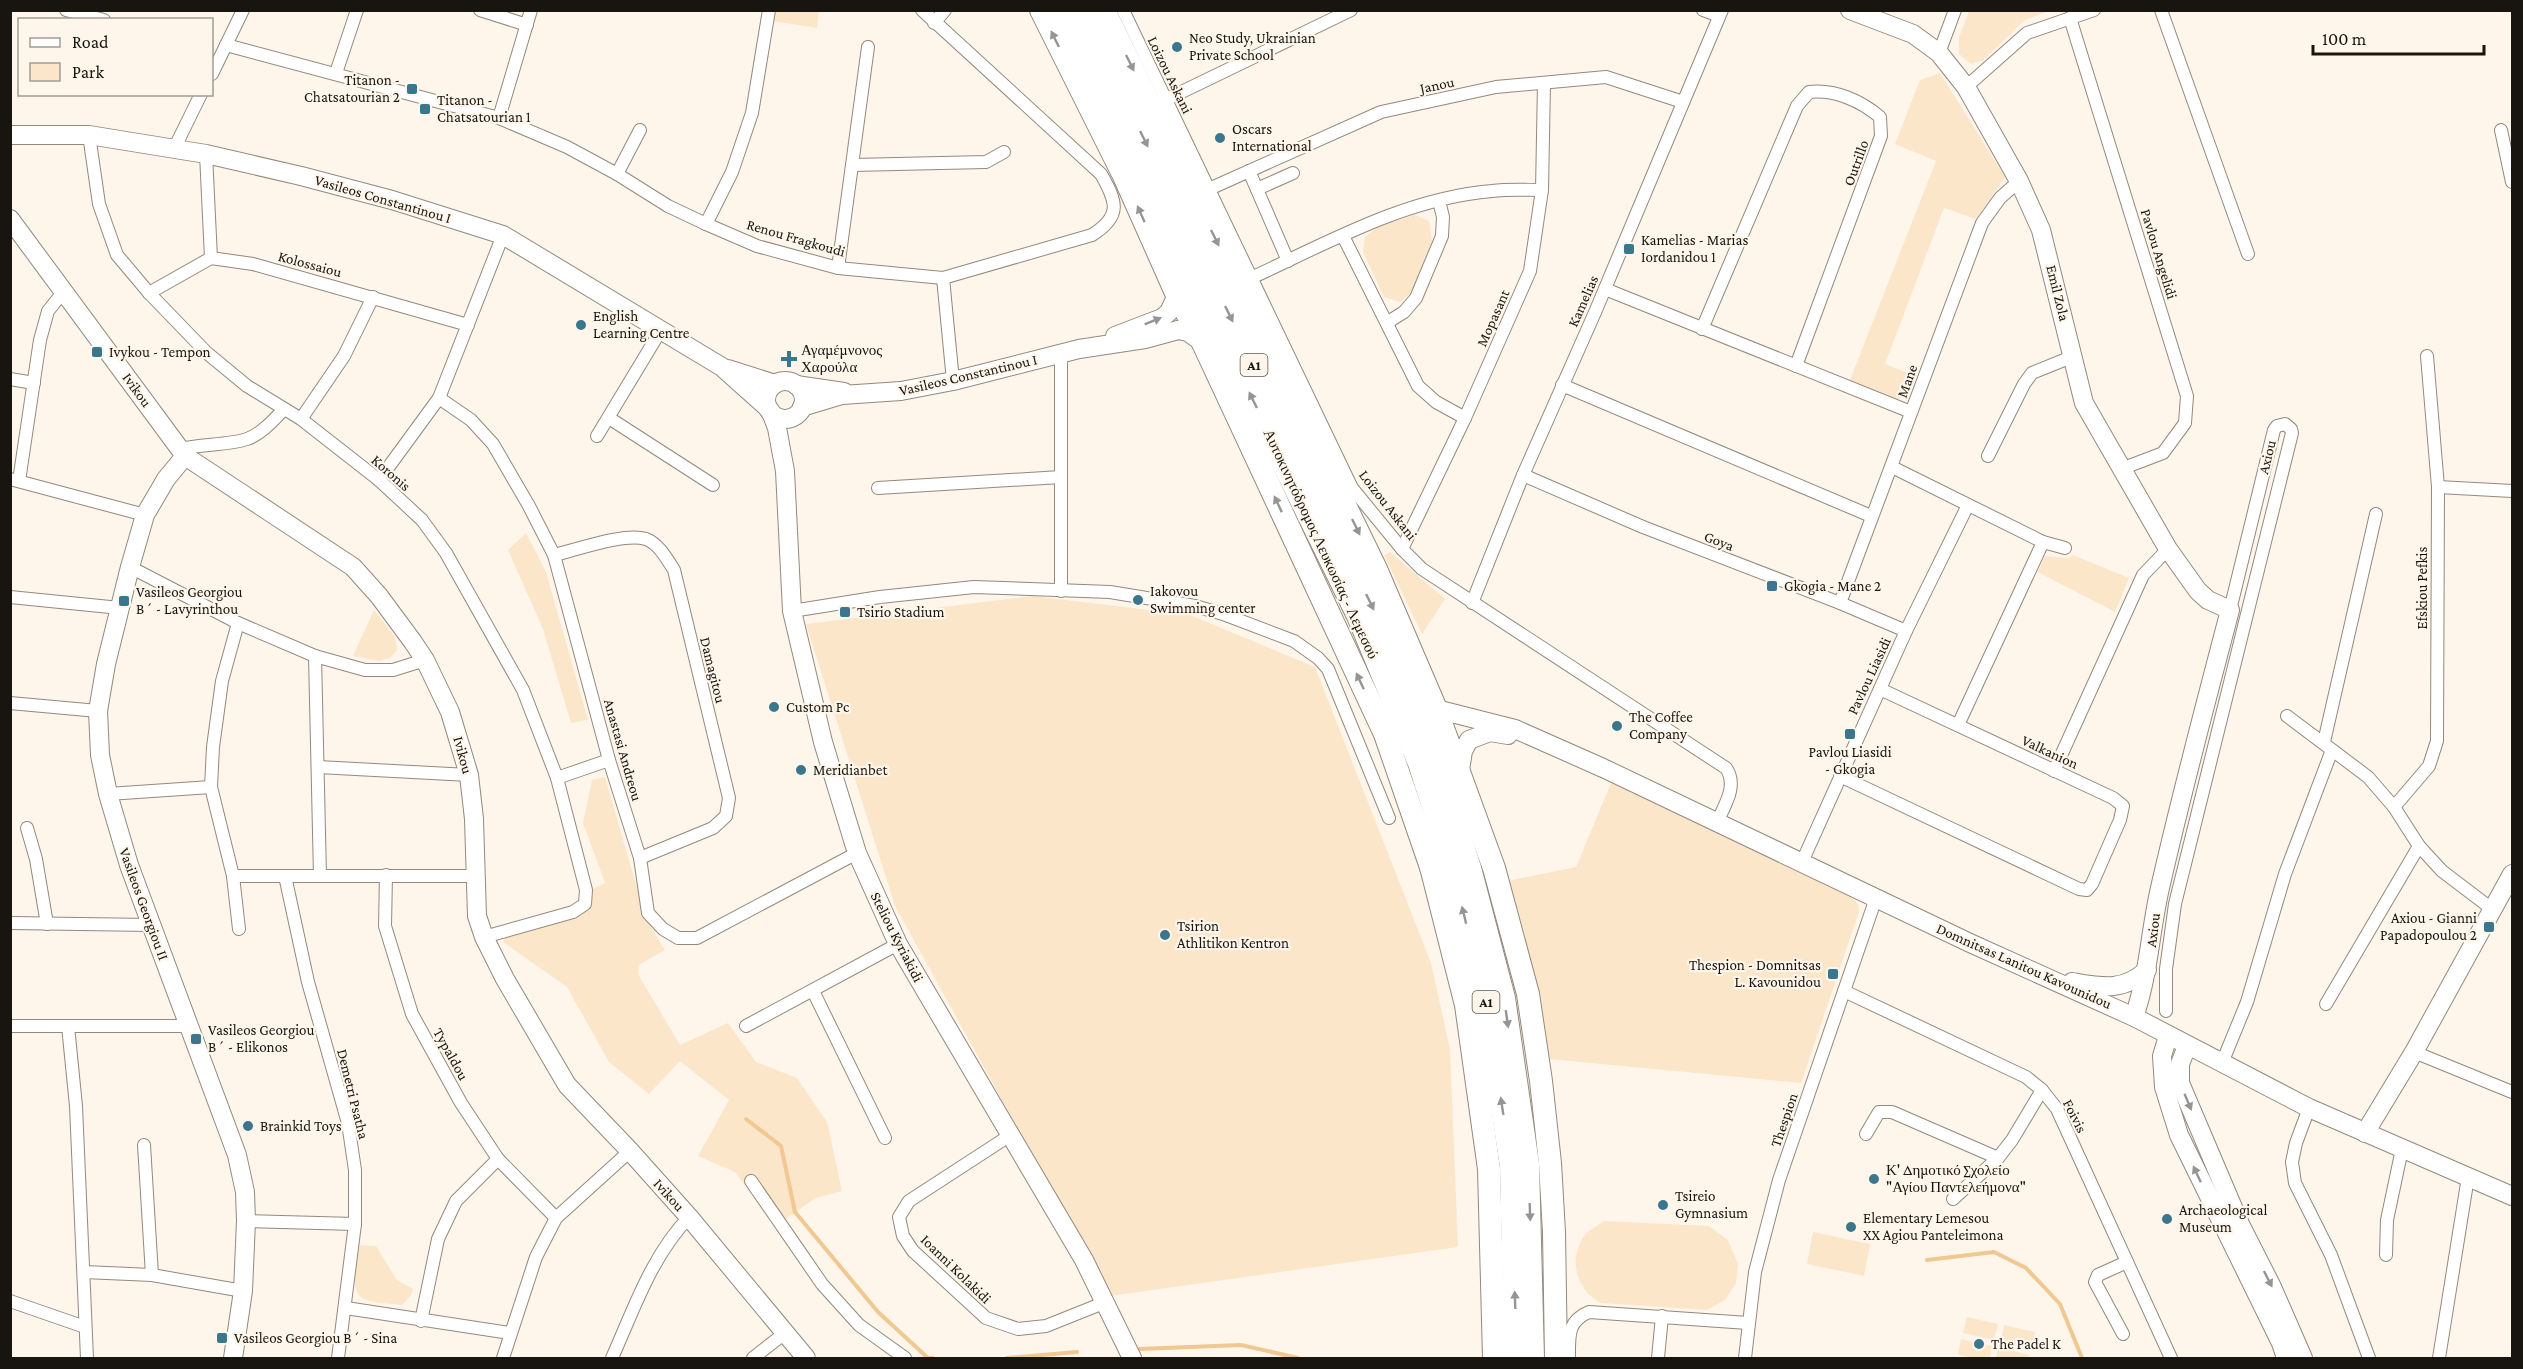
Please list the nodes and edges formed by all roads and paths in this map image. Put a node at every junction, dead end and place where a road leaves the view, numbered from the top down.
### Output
1 (66, 10) edge
2 (243, 10) edge
3 (357, 10) edge
4 (480, 10) edge
5 (531, 10) edge
6 (769, 10) edge
7 (922, 10) edge
8 (945, 10) edge
9 (1041, 10) edge
10 (1060, 10) edge
11 (1082, 10) edge
12 (1104, 10) edge
13 (1123, 10) edge
14 (1351, 10) edge
15 (1703, 10) edge
16 (1850, 10) edge
17 (1955, 10) edge
18 (2094, 10) edge
19 (2161, 10) edge
20 (1720, 13) edge
21 (100, 18) edge
22 (2070, 18) junction
23 (934, 23) junction
24 (527, 25) junction
25 (226, 45) junction
26 (868, 47) dead end
27 (1939, 53) junction
28 (213, 72) edge
29 (336, 73) junction
30 (1544, 83) junction
31 (1966, 87) junction
32 (200, 96) edge
33 (1165, 100) junction
34 (1683, 102) junction
35 (499, 118) junction
36 (640, 130) dead end
37 (2501, 130) dead end
38 (10, 135) edge
39 (89, 135) junction
40 (174, 149) junction
41 (1004, 152) dead end
42 (206, 154) junction
43 (852, 165) junction
44 (1249, 171) junction
45 (1293, 173) dead end
46 (617, 174) junction
47 (2019, 181) junction
48 (2512, 182) edge
49 (1209, 189) junction
50 (1257, 189) junction
51 (1542, 190) junction
52 (1439, 201) junction
53 (10, 219) edge
54 (706, 224) junction
55 (503, 236) junction
56 (1343, 236) junction
57 (2248, 254) dead end
58 (211, 258) junction
59 (1288, 261) junction
60 (838, 268) junction
61 (943, 278) junction
62 (1251, 278) junction
63 (1605, 290) junction
64 (64, 291) junction
65 (149, 293) junction
66 (1177, 295) junction
67 (373, 297) junction
68 (1388, 322) junction
69 (468, 326) junction
70 (1702, 328) junction
71 (661, 330) junction
72 (1203, 343) junction
73 (1079, 349) junction
74 (1061, 353) junction
75 (2074, 356) junction
76 (2427, 356) dead end
77 (1796, 366) junction
78 (722, 367) junction
79 (10, 379) edge
80 (953, 381) junction
81 (34, 383) junction
82 (775, 384) junction
83 (796, 385) junction
84 (1562, 385) junction
85 (855, 393) junction
86 (439, 398) junction
87 (284, 409) junction
88 (770, 410) junction
89 (799, 411) junction
90 (1911, 412) junction
91 (609, 418) junction
92 (1465, 418) junction
93 (301, 419) junction
94 (597, 436) dead end
95 (183, 453) junction
96 (1988, 456) dead end
97 (1892, 467) junction
98 (2121, 469) junction
99 (785, 471) junction
100 (1523, 475) junction
101 (1061, 477) junction
102 (15, 480) edge
103 (379, 480) junction
104 (713, 486) dead end
105 (2438, 487) junction
106 (879, 488) dead end
107 (2512, 491) edge
108 (1968, 505) junction
109 (2376, 514) dead end
110 (145, 515) junction
111 (1871, 516) junction
112 (2043, 542) junction
113 (2065, 548) dead end
114 (1402, 549) junction
115 (2168, 549) junction
116 (555, 555) junction
117 (129, 567) junction
118 (1061, 591) junction
119 (10, 597) edge
120 (1472, 603) junction
121 (1840, 603) junction
122 (120, 608) junction
123 (2230, 610) junction
124 (792, 611) junction
125 (238, 623) junction
126 (1906, 631) junction
127 (315, 656) junction
128 (425, 660) junction
129 (1376, 661) junction
130 (1881, 689) junction
131 (10, 703) edge
132 (98, 711) junction
133 (1430, 715) junction
134 (2287, 716) dead end
135 (1958, 725) junction
136 (1534, 739) junction
137 (2328, 746) junction
138 (609, 760) junction
139 (318, 767) junction
140 (1460, 770) junction
141 (2054, 771) junction
142 (470, 776) junction
143 (1840, 776) junction
144 (557, 778) junction
145 (2186, 781) junction
146 (2205, 785) junction
147 (211, 787) junction
148 (108, 794) junction
149 (2394, 807) junction
150 (1389, 818) dead end
151 (1717, 822) junction
152 (27, 828) dead end
153 (2419, 846) junction
154 (857, 853) junction
155 (640, 858) junction
156 (1802, 862) junction
157 (1433, 873) junction
158 (2512, 874) edge
159 (386, 875) junction
160 (233, 876) junction
161 (285, 876) junction
162 (320, 876) junction
163 (475, 876) junction
164 (1876, 898) junction
165 (2492, 909) junction
166 (1509, 916) junction
167 (10, 923) edge
168 (47, 924) junction
169 (151, 925) junction
170 (239, 929) dead end
171 (484, 938) junction
172 (898, 944) junction
173 (2147, 970) junction
174 (2052, 978) junction
175 (813, 991) junction
176 (1844, 991) junction
177 (2326, 1004) dead end
178 (2166, 1011) dead end
179 (2134, 1017) junction
180 (10, 1026) edge
181 (68, 1026) junction
182 (190, 1026) junction
183 (746, 1026) dead end
184 (2168, 1036) junction
185 (2187, 1046) junction
186 (2414, 1052) junction
187 (2222, 1062) junction
188 (2042, 1090) junction
189 (2512, 1092) edge
190 (2309, 1108) junction
191 (2365, 1133) junction
192 (1866, 1134) dead end
193 (1009, 1136) junction
194 (885, 1138) dead end
195 (144, 1145) dead end
196 (2402, 1149) junction
197 (630, 1151) junction
198 (1998, 1158) junction
199 (498, 1159) junction
200 (2468, 1177) junction
201 (751, 1181) dead end
202 (2512, 1196) edge
203 (1953, 1199) dead end
204 (689, 1217) junction
205 (556, 1218) junction
206 (246, 1221) junction
207 (355, 1224) junction
208 (2386, 1255) dead end
209 (2127, 1262) junction
210 (84, 1272) junction
211 (152, 1275) junction
212 (243, 1291) junction
213 (10, 1301) edge
214 (1106, 1302) junction
215 (346, 1308) junction
216 (1662, 1316) junction
217 (421, 1321) junction
218 (1748, 1323) junction
219 (85, 1327) junction
220 (510, 1333) junction
221 (785, 1333) junction
222 (2123, 1334) dead end
223 (87, 1359) edge
224 (233, 1359) edge
225 (338, 1359) edge
226 (503, 1359) edge
227 (612, 1359) edge
228 (753, 1359) edge
229 (806, 1359) edge
230 (905, 1359) edge
231 (1132, 1359) edge
232 (1494, 1359) edge
233 (1515, 1359) edge
234 (1533, 1359) edge
235 (1556, 1359) edge
236 (1569, 1359) edge
237 (1658, 1359) edge
238 (1745, 1359) edge
239 (2171, 1359) edge
240 (2286, 1359) edge
241 (2303, 1359) edge
242 (2369, 1359) edge
243 (2439, 1359) edge

1 - 21 street
2 - 25 street
3 - 29 street
4 - 24 street
5 - 24 street
6 - 54 street
7 - 23 street
8 - 23 street
66 -> 9 highway
129 -> 10 highway, Αυτοκινητόδρομος Λευκωσίας - Λεμεσού / A1
11 -> 133 highway, Αυτοκινητόδρομος Λευκωσίας - Λεμεσού / A1
12 -> 133 highway
13 - 33 street, Loizou Askani
14 - 33 street
15 - 20 street
16 - 27 street, Emil Zola
17 - 27 street
18 - 22 street
19 - 57 street
20 - 34 street, Kamelias
22 - 31 street
22 - 98 street, Pavlou Angelidi
23 - 61 street, Renou Fragkoudi
24 - 35 street
25 - 28 street
25 - 29 street, Renou Fragkoudi
26 - 43 street
27 - 31 street, Emil Zola
29 - 35 street, Renou Fragkoudi
30 - 34 street, Janou
30 - 44 street, Janou
30 - 51 street, Mopasant
31 - 47 street, Emil Zola
32 - 40 street
33 - 49 street, Loizou Askani
34 - 63 street, Kamelias
35 - 46 street, Renou Fragkoudi
36 - 46 street
37 - 48 street
38 - 39 street, Vasileos Constantinou I
39 - 40 street, Vasileos Constantinou I
39 - 65 street, Koronis
40 - 42 street, Vasileos Constantinou I
41 - 43 street
42 - 55 street, Vasileos Constantinou I
42 - 58 street
43 - 60 street
44 - 49 street, Janou
44 - 50 street
45 - 50 street
46 - 54 street, Renou Fragkoudi
47 - 75 street, Emil Zola
47 - 90 street, Mane
49 - 62 street, Loizou Askani
50 - 59 street
51 - 52 street
51 - 92 street, Mopasant
52 - 56 street
52 - 68 street
53 - 64 street, Ivikou
54 - 60 street, Renou Fragkoudi
55 - 69 street
55 - 71 street, Vasileos Constantinou I
56 - 59 street
56 - 68 street
58 - 65 street
58 - 67 street, Kolossaiou
59 - 62 street
60 - 61 street, Renou Fragkoudi
61 - 80 street
62 - 114 street, Loizou Askani
63 - 70 street
63 - 84 street, Kamelias
64 - 81 street
64 - 95 street, Ivikou
65 - 87 street, Koronis
66 - 72 highway
73 -> 66 street, Vasileos Constantinou I
67 - 69 street, Kolossaiou
67 - 93 street
68 - 92 street
69 - 86 street
70 - 77 street
70 - 77 street, Outrillo
71 - 78 street, Vasileos Constantinou I
71 - 91 street
72 - 73 street, Vasileos Constantinou I
157 -> 72 highway
73 - 74 street, Vasileos Constantinou I
74 - 80 street, Vasileos Constantinou I
74 - 101 street
75 - 96 street
75 - 98 street, Emil Zola
76 - 105 street, Efskiou Pefkis
77 - 90 street
78 - 82 street, Vasileos Constantinou I
78 - 88 street, Vasileos Constantinou I
79 - 81 street
80 - 85 street, Vasileos Constantinou I
81 - 102 street
82 - 83 street
82 - 88 street
83 - 85 street, Vasileos Constantinou I
83 - 89 street
84 - 100 street, Kamelias
84 - 111 street
85 - 89 street, Vasileos Constantinou I
86 - 103 street
86 - 116 street, Anastasi Andreou
87 - 93 street, Koronis
87 - 95 street
88 - 89 street
88 - 99 street, Steliou Kyriakidi
89 - 99 street, Steliou Kyriakidi
90 - 97 street, Mane
91 - 94 street
91 - 104 street
92 - 114 street, Mopasant
93 - 103 street, Koronis
95 - 110 street, Vasileos Georgiou II
95 - 128 street, Ivikou
97 - 108 street
97 - 111 street, Mane
98 - 115 street, Emil Zola
99 - 124 street, Steliou Kyriakidi
100 - 120 street, Kamelias
100 - 121 street, Goya
101 - 106 street
101 - 118 street
102 - 110 street
103 - 144 street, Koronis
105 - 107 street
105 - 149 street, Efskiou Pefkis
108 - 112 street
108 - 126 street, Pavlou Liasidi
109 - 137 street
110 - 117 street, Vasileos Georgiou II
111 - 121 street, Mane
112 - 113 street
112 - 135 street
114 - 120 street, Loizou Askani
115 - 123 street, Emil Zola
115 - 141 street
116 - 138 street, Anastasi Andreou
116 - 155 street, Damagitou
117 - 122 street, Vasileos Georgiou II
117 - 125 street
118 - 124 street
118 - 150 street
119 - 122 street
120 - 151 street, Loizou Askani
121 - 126 street, Goya
122 - 132 street, Vasileos Georgiou II
123 - 145 street, Axiou
123 - 146 street, Axiou
124 - 154 street, Steliou Kyriakidi
125 - 127 street
125 - 147 street
126 - 130 street, Pavlou Liasidi
127 - 128 street
127 - 139 street
128 - 142 street, Ivikou
129 - 157 highway
233 -> 129 highway, Αυτοκινητόδρομος Λευκωσίας - Λεμεσού / A1
130 - 135 street, Valkanion
130 - 143 street, Pavlou Liasidi
131 - 132 street
132 - 148 street, Vasileos Georgiou II
133 - 136 street, Domnitsas Lanitou Kavounidou
133 - 140 highway
133 - 166 highway
133 -> 234 highway, Αυτοκινητόδρομος Λευκωσίας - Λεμεσού / A1
134 - 137 street
135 - 141 street, Valkanion
136 - 140 street, Domnitsas Lanitou Kavounidou
136 - 151 street, Domnitsas Lanitou Kavounidou
137 - 149 street
137 - 187 street
138 - 144 street
138 - 155 street, Anastasi Andreou
139 - 142 street
139 - 162 street
140 - 166 highway
141 - 143 street, Valkanion
142 - 163 street, Ivikou
143 - 156 street, Pavlou Liasidi
144 - 171 street, Koronis
145 - 146 street
145 - 173 street, Axiou
146 - 178 street, Axiou
147 - 148 street
147 - 160 street
148 - 169 street, Vasileos Georgiou II
149 - 153 street
151 - 156 street, Domnitsas Lanitou Kavounidou
152 - 168 street
153 - 165 street
153 - 177 street
154 - 155 street, Anastasi Andreou
154 - 172 street, Steliou Kyriakidi
156 - 164 street, Domnitsas Lanitou Kavounidou
157 - 232 highway
158 - 165 street
159 - 162 street
159 - 163 street
159 - 199 street, Typaldou
160 - 161 street
160 - 170 street
161 - 162 street
161 - 207 street, Demetri Psatha
163 - 171 street, Ivikou
164 - 174 street, Domnitsas Lanitou Kavounidou
164 - 176 street, Thespion
165 - 186 street
166 - 235 highway
167 - 168 street
168 - 169 street
169 - 182 street, Vasileos Georgiou II
171 - 197 street, Ivikou
172 - 175 street
172 - 193 street, Steliou Kyriakidi
173 - 174 street
173 - 179 street, Axiou
174 - 179 street, Domnitsas Lanitou Kavounidou
175 - 183 street
175 - 194 street
176 - 188 street, Foivis
176 - 218 street, Thespion
179 - 184 street, Domnitsas Lanitou Kavounidou
180 - 181 street
181 - 182 street
181 - 210 street
182 - 206 street, Vasileos Georgiou II
184 - 185 street, Domnitsas Lanitou Kavounidou
240 -> 184 street
185 - 187 street, Domnitsas Lanitou Kavounidou
185 -> 241 street
186 - 189 street
186 - 191 street
187 - 190 street, Domnitsas Lanitou Kavounidou
188 - 198 street
188 - 209 street, Foivis
190 - 191 street, Domnitsas Lanitou Kavounidou
190 - 242 street
191 - 196 street, Domnitsas Lanitou Kavounidou
192 - 198 street
193 - 214 street, Steliou Kyriakidi
193 - 214 street, Ioanni Kolakidi
195 - 211 street
196 - 200 street, Domnitsas Lanitou Kavounidou
196 - 208 street
197 - 204 street, Ivikou
197 - 205 street
198 - 203 street
199 - 205 street, Typaldou
199 - 217 street
200 - 202 street, Domnitsas Lanitou Kavounidou
200 - 243 street
201 - 230 street
204 - 221 street, Ivikou
204 - 227 street
205 - 220 street
206 - 207 street
206 - 212 street, Vasileos Georgiou II
207 - 215 street, Demetri Psatha
209 - 222 street
209 - 239 street, Foivis
210 - 211 street
210 - 219 street
211 - 212 street
212 - 224 street, Vasileos Georgiou II
213 - 219 street
214 - 231 street, Steliou Kyriakidi
215 - 217 street
215 - 225 street, Demetri Psatha
216 - 218 street
216 - 236 street
216 - 237 street
217 - 220 street
218 - 238 street, Thespion
219 - 223 street
220 - 226 street
221 - 228 street
221 - 229 street, Ivikou

